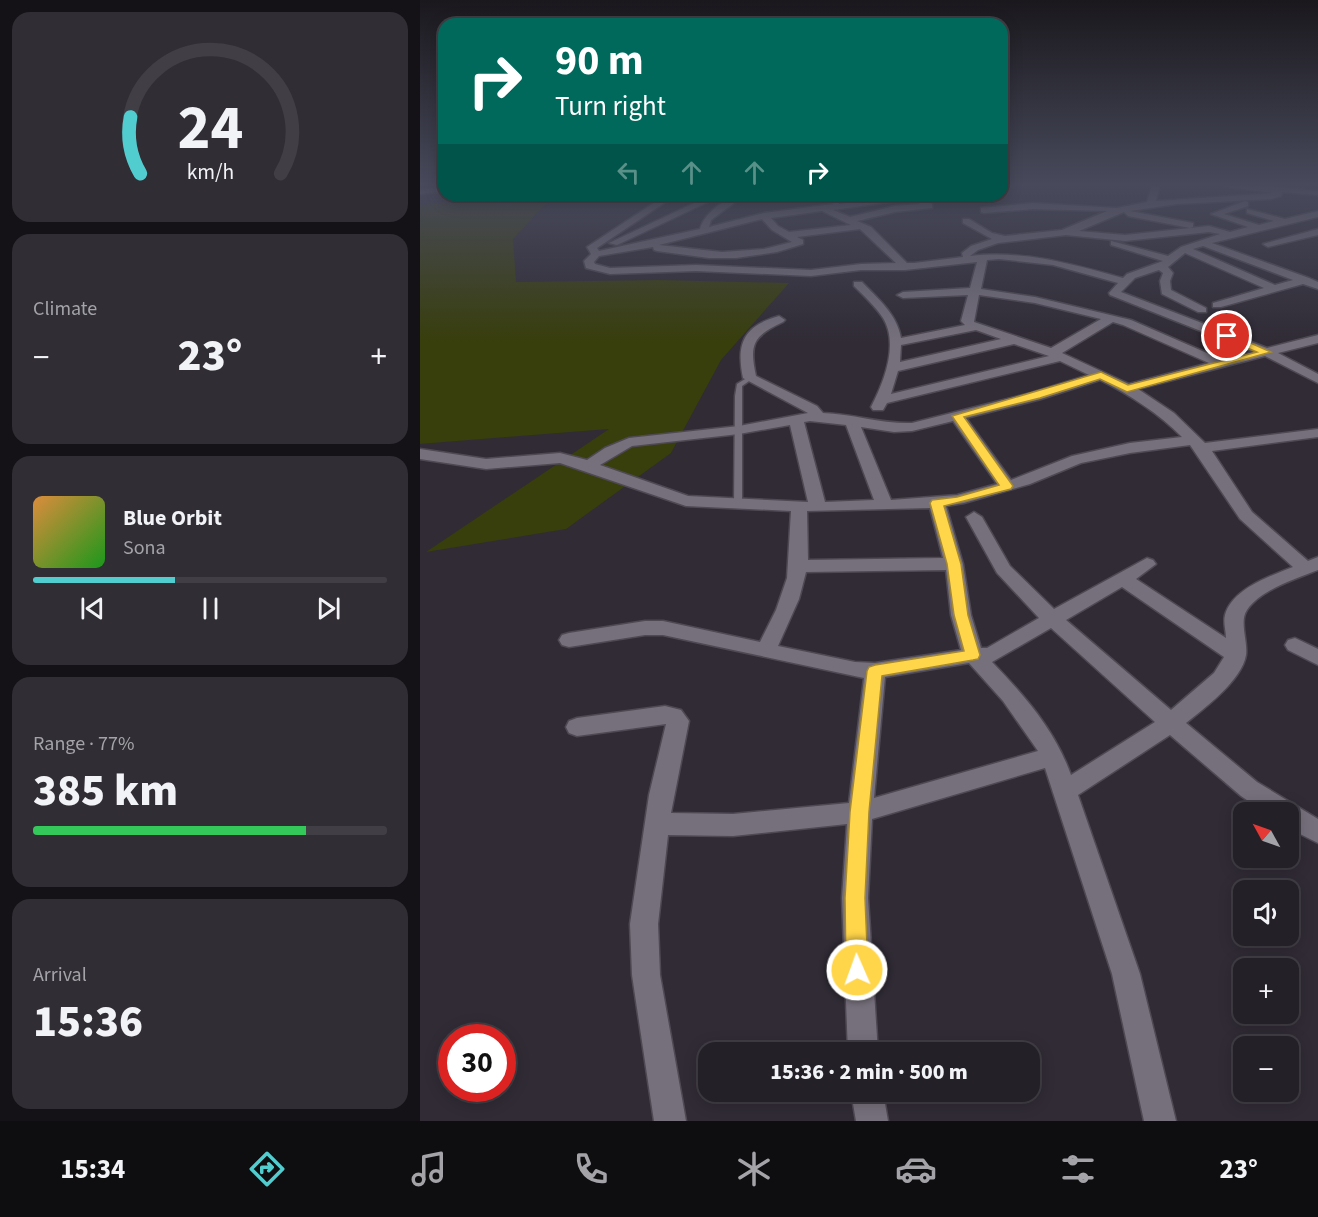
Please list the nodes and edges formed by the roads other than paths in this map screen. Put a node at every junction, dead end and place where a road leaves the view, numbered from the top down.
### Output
1 (613, 237) edge
2 (630, 237) edge
3 (674, 237) edge
4 (791, 237) edge
5 (877, 237) edge
6 (997, 237) edge
7 (1020, 237) edge
8 (1084, 237) edge
9 (1225, 237) edge
10 (1296, 237) edge
11 (1003, 239) junction
12 (1204, 243) junction
13 (1268, 244) dead end
14 (638, 247) junction
15 (1184, 249) junction
16 (595, 250) junction
17 (983, 257) junction
18 (964, 260) junction
19 (1165, 263) junction
20 (905, 267) junction
21 (1318, 276) edge
22 (1303, 280) junction
23 (1123, 282) junction
24 (858, 284) dead end
25 (1318, 286) edge
26 (1274, 289) junction
27 (974, 291) junction
28 (1114, 293) junction
29 (903, 295) dead end
30 (1217, 305) dead end
31 (1202, 310) dead end
32 (1096, 314) junction
33 (1112, 318) junction
34 (779, 320) dead end
35 (974, 327) junction
36 (1318, 339) edge
37 (1013, 340) junction
38 (895, 343) junction
39 (1266, 352) junction
40 (1057, 355) junction
41 (1222, 364) junction
42 (893, 368) junction
43 (1101, 375) junction
44 (750, 378) junction
45 (1318, 379) edge
46 (1127, 388) junction
47 (882, 400) junction
48 (818, 416) junction
49 (957, 416) junction
50 (796, 420) junction
51 (852, 422) junction
52 (873, 423) junction
53 (739, 430) junction
54 (1318, 433) edge
55 (1198, 444) junction
56 (420, 454) edge
57 (589, 466) junction
58 (1007, 486) junction
59 (937, 503) junction
60 (884, 504) junction
61 (738, 505) junction
62 (799, 507) junction
63 (818, 507) junction
64 (974, 517) dead end
65 (954, 564) junction
66 (1147, 564) dead end
67 (798, 566) junction
68 (1312, 566) edge
69 (1122, 578) junction
70 (1052, 619) junction
71 (569, 640) dead end
72 (1295, 645) dead end
73 (766, 649) junction
74 (973, 655) junction
75 (1236, 655) junction
76 (1318, 658) edge
77 (875, 671) junction
78 (1169, 722) junction
79 (577, 727) dead end
80 (1053, 756) junction
81 (1065, 791) junction
82 (1269, 802) edge
83 (860, 812) junction
84 (1299, 821) edge
85 (657, 824) junction
86 (1318, 832) edge
87 (862, 1042) edge
88 (869, 1102) edge
89 (670, 1121) edge
90 (872, 1121) edge
91 (1160, 1121) edge

1 - 16 street
2 - 16 street
3 - 14 street
4 - 14 street
5 - 20 street
6 - 11 street
7 - 11 street
8 - 19 street
9 - 12 street
10 - 13 street
11 - 18 street
12 - 15 street
12 - 22 street
14 - 16 street
15 - 19 street
15 - 26 street
16 - 20 street
17 - 18 street
17 - 23 street
17 - 27 street
18 - 20 street
19 - 23 street
19 - 31 street
21 - 22 street
22 - 25 street
22 - 26 street
23 - 28 street
24 - 38 street
26 - 30 street
27 - 29 street
27 - 32 street
27 - 35 street
28 - 32 street
28 - 39 street
32 - 33 street
33 - 40 street
33 - 41 street
34 - 44 street
35 - 37 street
35 - 38 street
36 - 39 street
37 - 40 street
37 - 42 street
38 - 42 street
39 - 41 street
39 - 45 street
40 - 43 street
40 - 47 street
41 - 46 street
42 - 47 street
43 - 46 street
43 - 49 street
44 - 48 street
44 - 53 lane
46 - 55 street
47 - 52 street
48 - 50 street
48 - 51 street
49 - 52 street
49 - 58 street
50 - 53 street
50 - 63 street
51 - 52 street
51 - 60 street
53 - 57 street
53 - 61 lane
54 - 55 street
55 - 58 street
55 - 68 street
56 - 57 street
57 - 61 street
58 - 59 street
59 - 60 street
59 - 65 street
60 - 63 street
61 - 62 street
62 - 63 street
62 - 67 street
64 - 70 street
65 - 67 street
65 - 74 street
66 - 69 street
67 - 73 street
68 - 75 street
69 - 70 street
69 - 75 street
70 - 74 street
70 - 78 street
71 - 73 street
72 - 76 street
73 - 77 street
74 - 77 street
74 - 80 street
75 - 78 street
77 - 83 street
78 - 81 street
78 - 82 street
79 - 85 street
80 - 81 street
80 - 83 street
81 - 91 street
83 - 85 street
83 - 87 street
84 - 86 street
85 - 89 street
88 - 90 street

